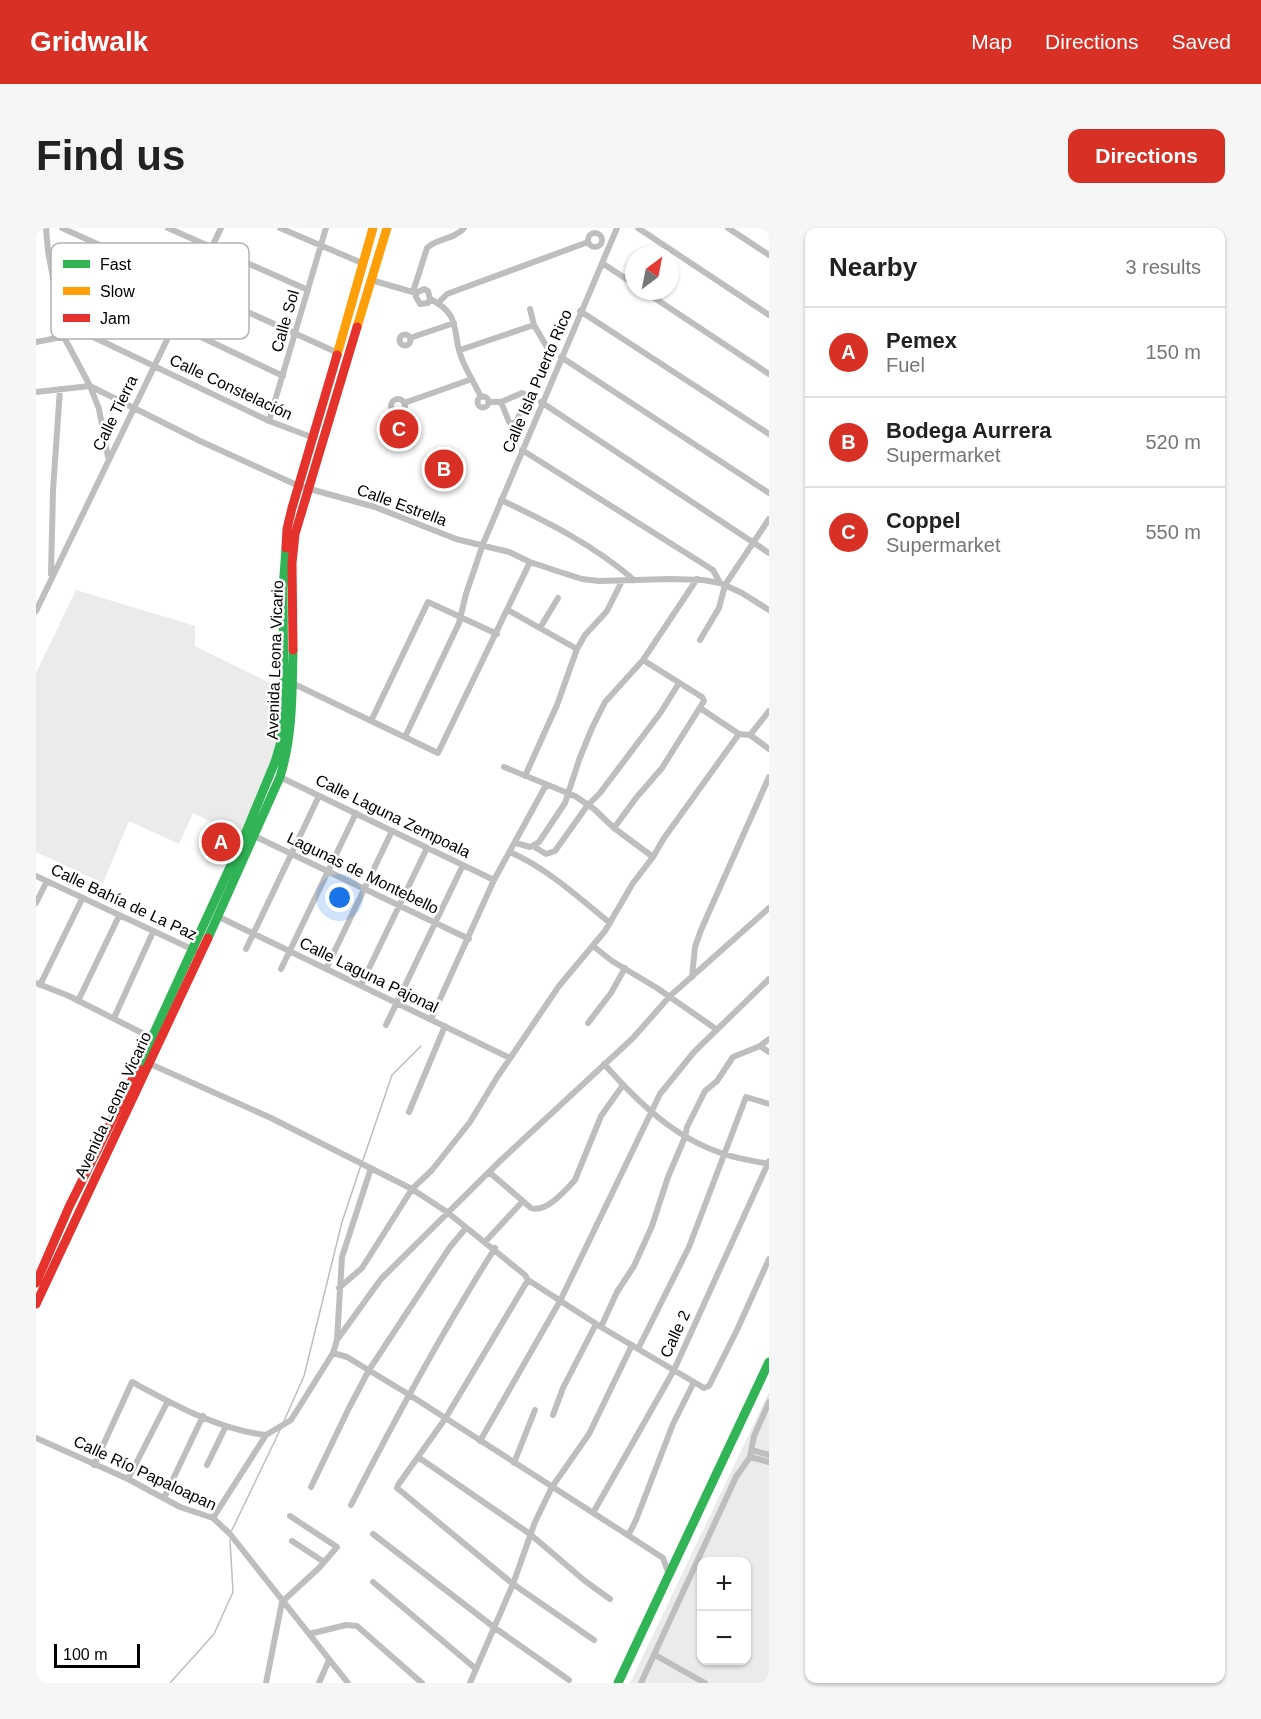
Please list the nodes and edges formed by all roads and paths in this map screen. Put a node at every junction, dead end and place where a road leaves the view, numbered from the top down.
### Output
1 (46, 228) edge
2 (62, 228) edge
3 (168, 228) edge
4 (221, 228) edge
5 (280, 228) edge
6 (326, 228) edge
7 (373, 228) edge
8 (387, 228) edge
9 (464, 228) edge
10 (617, 228) edge
11 (638, 228) edge
12 (728, 228) edge
13 (588, 242) dead end
14 (95, 243) edge
15 (205, 243) edge
16 (214, 243) edge
17 (321, 246) junction
18 (769, 255) edge
19 (249, 263) edge
20 (362, 263) junction
21 (602, 263) junction
22 (51, 272) edge
23 (625, 278) edge
24 (371, 280) junction
25 (308, 290) junction
26 (415, 293) junction
27 (430, 299) junction
28 (658, 300) edge
29 (438, 303) junction
30 (530, 309) dead end
31 (580, 311) junction
32 (249, 313) edge
33 (769, 315) edge
34 (454, 323) junction
35 (534, 325) junction
36 (295, 333) junction
37 (410, 338) dead end
38 (53, 339) edge
39 (65, 339) edge
40 (97, 339) edge
41 (167, 339) edge
42 (204, 339) edge
43 (36, 342) edge
44 (459, 350) junction
45 (336, 352) junction
46 (551, 354) dead end
47 (561, 357) junction
48 (154, 366) junction
49 (769, 374) edge
50 (283, 376) junction
51 (472, 379) junction
52 (90, 386) junction
53 (60, 389) junction
54 (36, 393) edge
55 (501, 402) junction
56 (542, 402) junction
57 (404, 403) dead end
58 (134, 407) junction
59 (269, 421) junction
60 (769, 434) edge
61 (314, 438) junction
62 (522, 450) junction
63 (108, 458) junction
64 (303, 487) junction
65 (769, 493) edge
66 (501, 500) junction
67 (769, 519) edge
68 (753, 543) junction
69 (483, 544) junction
70 (769, 553) edge
71 (530, 562) junction
72 (51, 578) junction
73 (697, 579) junction
74 (634, 580) junction
75 (622, 581) junction
76 (723, 584) junction
77 (558, 597) dead end
78 (508, 610) junction
79 (769, 610) edge
80 (36, 611) edge
81 (460, 616) junction
82 (540, 628) junction
83 (496, 634) junction
84 (700, 640) dead end
85 (577, 649) junction
86 (643, 660) junction
87 (292, 683) junction
88 (679, 683) junction
89 (700, 708) junction
90 (769, 711) edge
91 (371, 721) junction
92 (739, 734) junction
93 (750, 735) junction
94 (405, 737) junction
95 (769, 749) edge
96 (504, 767) dead end
97 (525, 776) junction
98 (280, 777) junction
99 (769, 777) edge
100 (546, 785) junction
101 (568, 793) junction
102 (319, 796) junction
103 (587, 806) junction
104 (356, 813) junction
105 (614, 828) junction
106 (392, 831) junction
107 (250, 833) junction
108 (516, 843) junction
109 (533, 846) junction
110 (427, 848) junction
111 (510, 852) junction
112 (291, 853) junction
113 (653, 857) junction
114 (463, 865) junction
115 (328, 871) junction
116 (36, 876) edge
117 (494, 880) junction
118 (47, 881) junction
119 (364, 889) junction
120 (82, 899) junction
121 (36, 903) edge
122 (399, 906) junction
123 (769, 908) edge
124 (119, 916) junction
125 (217, 916) junction
126 (435, 923) junction
127 (610, 923) junction
128 (153, 932) junction
129 (253, 933) junction
130 (468, 939) junction
131 (593, 946) junction
132 (246, 949) dead end
133 (197, 951) junction
134 (290, 951) junction
135 (625, 968) junction
136 (281, 969) dead end
137 (326, 969) junction
138 (692, 977) junction
139 (769, 979) edge
140 (38, 984) edge
141 (361, 986) junction
142 (670, 996) junction
143 (78, 1001) junction
144 (397, 1003) junction
145 (114, 1018) junction
146 (431, 1019) junction
147 (588, 1023) dead end
148 (386, 1025) dead end
149 (445, 1026) junction
150 (716, 1029) junction
151 (152, 1038) junction
152 (769, 1039) edge
153 (760, 1046) junction
154 (769, 1052) edge
155 (510, 1058) junction
156 (148, 1063) junction
157 (604, 1064) junction
158 (623, 1085) junction
159 (769, 1104) edge
160 (409, 1112) dead end
161 (650, 1112) junction
162 (685, 1137) junction
163 (724, 1154) junction
164 (769, 1163) edge
165 (371, 1168) junction
166 (489, 1172) junction
167 (412, 1189) junction
168 (522, 1202) junction
169 (447, 1212) junction
170 (466, 1228) junction
171 (485, 1242) junction
172 (495, 1248) junction
173 (769, 1259) edge
174 (528, 1280) junction
175 (36, 1282) edge
176 (339, 1288) junction
177 (560, 1301) junction
178 (36, 1304) edge
179 (599, 1325) junction
180 (337, 1340) junction
181 (635, 1347) junction
182 (333, 1353) junction
183 (769, 1362) edge
184 (369, 1370) junction
185 (674, 1370) junction
186 (694, 1382) junction
187 (408, 1394) junction
188 (168, 1401) junction
189 (769, 1402) edge
190 (535, 1410) dead end
191 (553, 1415) dead end
192 (203, 1416) junction
193 (445, 1419) junction
194 (226, 1426) junction
195 (266, 1435) junction
196 (36, 1438) edge
197 (480, 1441) junction
198 (751, 1453) junction
199 (769, 1455) edge
200 (418, 1457) junction
201 (769, 1462) edge
202 (514, 1463) junction
203 (94, 1465) junction
204 (207, 1465) dead end
205 (128, 1479) junction
206 (311, 1487) dead end
207 (552, 1487) junction
208 (164, 1498) junction
209 (351, 1505) dead end
210 (593, 1513) junction
211 (290, 1516) dead end
212 (213, 1518) junction
213 (373, 1534) dead end
214 (530, 1534) junction
215 (626, 1534) junction
216 (292, 1541) dead end
217 (324, 1562) junction
218 (669, 1575) junction
219 (374, 1582) dead end
220 (513, 1584) junction
221 (610, 1599) dead end
222 (282, 1602) junction
223 (495, 1628) junction
224 (309, 1634) junction
225 (594, 1640) dead end
226 (655, 1655) junction
227 (329, 1660) junction
228 (476, 1669) junction
229 (569, 1680) dead end
230 (266, 1683) edge
231 (319, 1683) edge
232 (348, 1683) edge
233 (422, 1683) edge
234 (470, 1683) edge
235 (618, 1683) edge
236 (641, 1683) edge
237 (705, 1683) edge

1 - 22 street
2 - 14 street
3 - 15 street
4 - 16 street, Calle Tierra
5 - 17 street
6 - 17 street, Calle Sol
7 - 20 main road, Avenida Leona Vicario
8 - 24 main road, Avenida Leona Vicario
9 - 26 street
10 - 21 street, Calle Isla Puerto Rico
11 - 33 street
12 - 18 street
13 - 29 street
17 - 20 street
17 - 25 street, Calle Sol
19 - 25 street
20 - 45 main road, Avenida Leona Vicario
21 - 23 street
21 - 31 street, Calle Isla Puerto Rico
24 - 26 street
24 - 64 main road, Avenida Leona Vicario
25 - 36 street, Calle Sol
26 - 27 street
26 - 27 street
27 - 29 street
28 - 49 street
29 - 34 street
30 - 35 street
31 - 47 street, Calle Isla Puerto Rico
31 - 60 street
32 - 36 street
34 - 37 street
34 - 44 street
35 - 44 street
35 - 46 street
36 - 45 street
36 - 50 street, Calle Sol
38 - 43 street, Calle Constelación
39 - 52 street
40 - 48 street, Calle Constelación
41 - 48 street, Calle Tierra
42 - 50 street
44 - 51 street
45 - 61 main road, Avenida Leona Vicario
47 - 56 street, Calle Isla Puerto Rico
47 - 65 street
48 - 58 street, Calle Tierra
48 - 59 street, Calle Constelación
50 - 59 street, Calle Sol
51 - 55 street
51 - 57 street
52 - 53 street
52 - 58 street, Calle Estrella
52 - 63 street
53 - 54 street
53 - 72 street
55 - 55 street
56 - 62 street, Calle Isla Puerto Rico
56 - 68 street
58 - 63 street, Calle Tierra
58 - 64 street, Calle Estrella
59 - 61 street, Calle Constelación
61 - 64 main road, Avenida Leona Vicario
62 - 66 street, Calle Isla Puerto Rico
62 - 76 street
63 - 72 street, Calle Tierra
64 - 69 street, Calle Estrella
64 - 87 main road, Avenida Leona Vicario
64 - 107 main road, Avenida Leona Vicario
66 - 69 street, Calle Isla Puerto Rico
66 - 74 street
67 - 68 street
68 - 70 street
68 - 76 street
69 - 71 street, Calle Estrella
69 - 81 street, Calle Isla Puerto Rico
71 - 75 street, Calle Estrella
71 - 78 street
72 - 80 street, Calle Tierra
73 - 74 street, Calle Estrella
73 - 76 street, Calle Estrella
73 - 86 street
74 - 75 street, Calle Estrella
75 - 85 street
76 - 79 street, Calle Estrella
76 - 84 street
77 - 82 street
78 - 82 street
78 - 83 street
81 - 83 street
81 - 91 street
81 - 94 street, Calle Isla Puerto Rico
82 - 85 street
83 - 94 street
85 - 97 street
86 - 88 street
86 - 101 street
87 - 91 street
87 - 98 main road, Avenida Leona Vicario
88 - 89 street
88 - 103 street
89 - 92 street
89 - 105 street
90 - 93 street
91 - 94 street
92 - 93 street
92 - 113 street
93 - 95 street
96 - 97 street
97 - 100 street
98 - 102 street, Calle Laguna Zempoala
98 - 107 main road, Avenida Leona Vicario
99 - 138 street
100 - 101 street
100 - 108 street
101 - 103 street
101 - 109 street
102 - 104 street, Calle Laguna Zempoala
102 - 112 street
103 - 105 street
103 - 109 street
104 - 106 street, Calle Laguna Zempoala
104 - 115 street
105 - 113 street
106 - 110 street, Calle Laguna Zempoala
106 - 119 street
107 - 112 street, Lagunas de Montebello
107 - 125 main road, Avenida Leona Vicario
107 - 133 main road, Avenida Leona Vicario
108 - 109 street
108 - 111 street
110 - 114 street, Calle Laguna Zempoala
110 - 122 street
111 - 117 street
111 - 127 street
112 - 115 street, Lagunas de Montebello
112 - 129 street
113 - 127 street
114 - 117 street, Calle Laguna Zempoala
114 - 126 street
115 - 119 street, Lagunas de Montebello
115 - 134 street
116 - 118 street, Calle Bahía de La Paz
117 - 130 street
118 - 120 street, Calle Bahía de La Paz
118 - 121 street
119 - 122 street, Lagunas de Montebello
119 - 137 street
120 - 124 street, Calle Bahía de La Paz
120 - 140 street
122 - 126 street, Lagunas de Montebello
122 - 141 street
123 - 138 street
124 - 128 street, Calle Bahía de La Paz
124 - 143 street
125 - 129 street, Calle Laguna Pajonal
125 - 133 main road, Avenida Leona Vicario
126 - 130 street, Lagunas de Montebello
126 - 144 street
127 - 131 street
128 - 133 street, Calle Bahía de La Paz
128 - 145 street
129 - 132 street
129 - 134 street, Calle Laguna Pajonal
130 - 146 street
131 - 135 street
131 - 155 street
133 - 151 main road, Avenida Leona Vicario
133 - 156 main road, Avenida Leona Vicario
134 - 136 street
134 - 137 street, Calle Laguna Pajonal
135 - 142 street
135 - 147 street
137 - 141 street, Calle Laguna Pajonal
138 - 142 street
139 - 150 street
140 - 143 street
141 - 144 street, Calle Laguna Pajonal
142 - 150 street
142 - 157 street
143 - 145 street
144 - 146 street, Calle Laguna Pajonal
144 - 148 street
145 - 151 street
146 - 149 street, Calle Laguna Pajonal
149 - 155 street, Calle Laguna Pajonal
149 - 160 street
150 - 161 street
151 - 175 main road, Avenida Leona Vicario
152 - 153 street
153 - 154 street
153 - 162 street
155 - 167 street
156 - 165 street
156 - 178 main road, Avenida Leona Vicario
157 - 158 street
157 - 166 street
158 - 161 street
158 - 168 street
159 - 163 street
161 - 162 street
161 - 177 street
162 - 163 street
162 - 179 street
163 - 164 street
163 - 181 street
164 - 185 street, Calle 2
165 - 167 street
165 - 176 street
166 - 168 street
166 - 169 street
167 - 169 street
167 - 176 street
168 - 171 street
169 - 170 street
169 - 180 street
170 - 171 street
170 - 184 street
171 - 172 street
172 - 174 street
172 - 187 street
173 - 186 street
174 - 177 street
174 - 193 street
176 - 180 street
177 - 179 street
177 - 197 street
179 - 181 street
179 - 191 street
180 - 182 street
181 - 185 street
181 - 207 street
182 - 184 street
182 - 195 street
183 - 218 main road
184 - 187 street
184 - 206 street
185 - 186 street
185 - 210 street, Calle 2
186 - 215 street
187 - 193 street
187 - 209 street
188 - 192 street
188 - 203 street
188 - 205 street
189 - 198 street
190 - 202 street
192 - 194 street
192 - 208 street
193 - 197 street
193 - 200 street
194 - 195 street
194 - 204 street
195 - 212 street
196 - 203 street, Calle Río Papaloapan
197 - 202 street
198 - 199 street
198 - 201 street
198 - 226 street
200 - 214 street
200 - 220 street
202 - 207 street
203 - 205 street, Calle Río Papaloapan
205 - 208 street, Calle Río Papaloapan
207 - 210 street
207 - 214 street
208 - 212 street, Calle Río Papaloapan
210 - 215 street
211 - 217 street
212 - 222 street, Calle Río Papaloapan
213 - 223 street
214 - 220 street
214 - 221 street
215 - 218 street
216 - 217 street
217 - 222 street
218 - 235 main road
219 - 228 street
220 - 223 street
220 - 225 street
222 - 224 street, Calle Río Papaloapan
222 - 230 street
223 - 228 street
223 - 229 street
224 - 227 street, Calle Río Papaloapan
224 - 233 street
226 - 236 street
226 - 237 street
227 - 231 street
227 - 232 street, Calle Río Papaloapan
228 - 234 street

